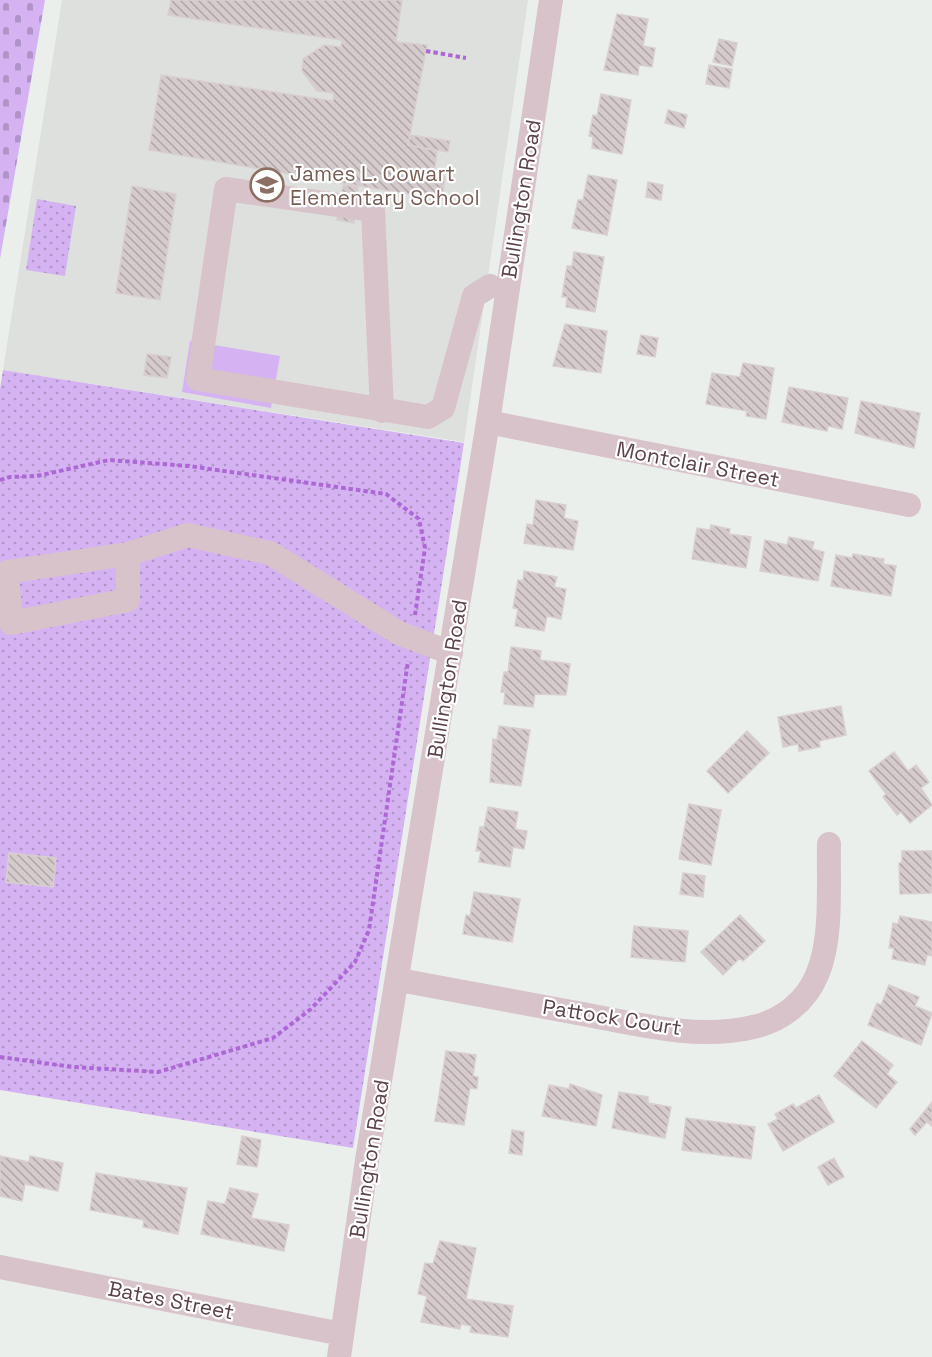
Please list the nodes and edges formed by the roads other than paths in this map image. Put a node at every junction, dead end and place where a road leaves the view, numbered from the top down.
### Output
1 (551, 0) edge
2 (490, 286) dead end
3 (382, 411) junction
4 (488, 422) junction
5 (909, 506) dead end
6 (128, 554) junction
7 (3, 575) edge
8 (451, 653) junction
9 (829, 844) dead end
10 (399, 980) junction
11 (0, 1267) edge
12 (340, 1345) edge

1 - 4 street, Bullington Road
2 - 3 street
3 - 3 street
4 - 5 street, Montclair Street
4 - 8 street, Bullington Road
6 - 7 street
6 - 7 street
6 - 8 street
8 - 10 street, Bullington Road
9 - 10 street, Pattock Court
10 - 12 street, Bullington Road
11 - 12 street, Bates Street

